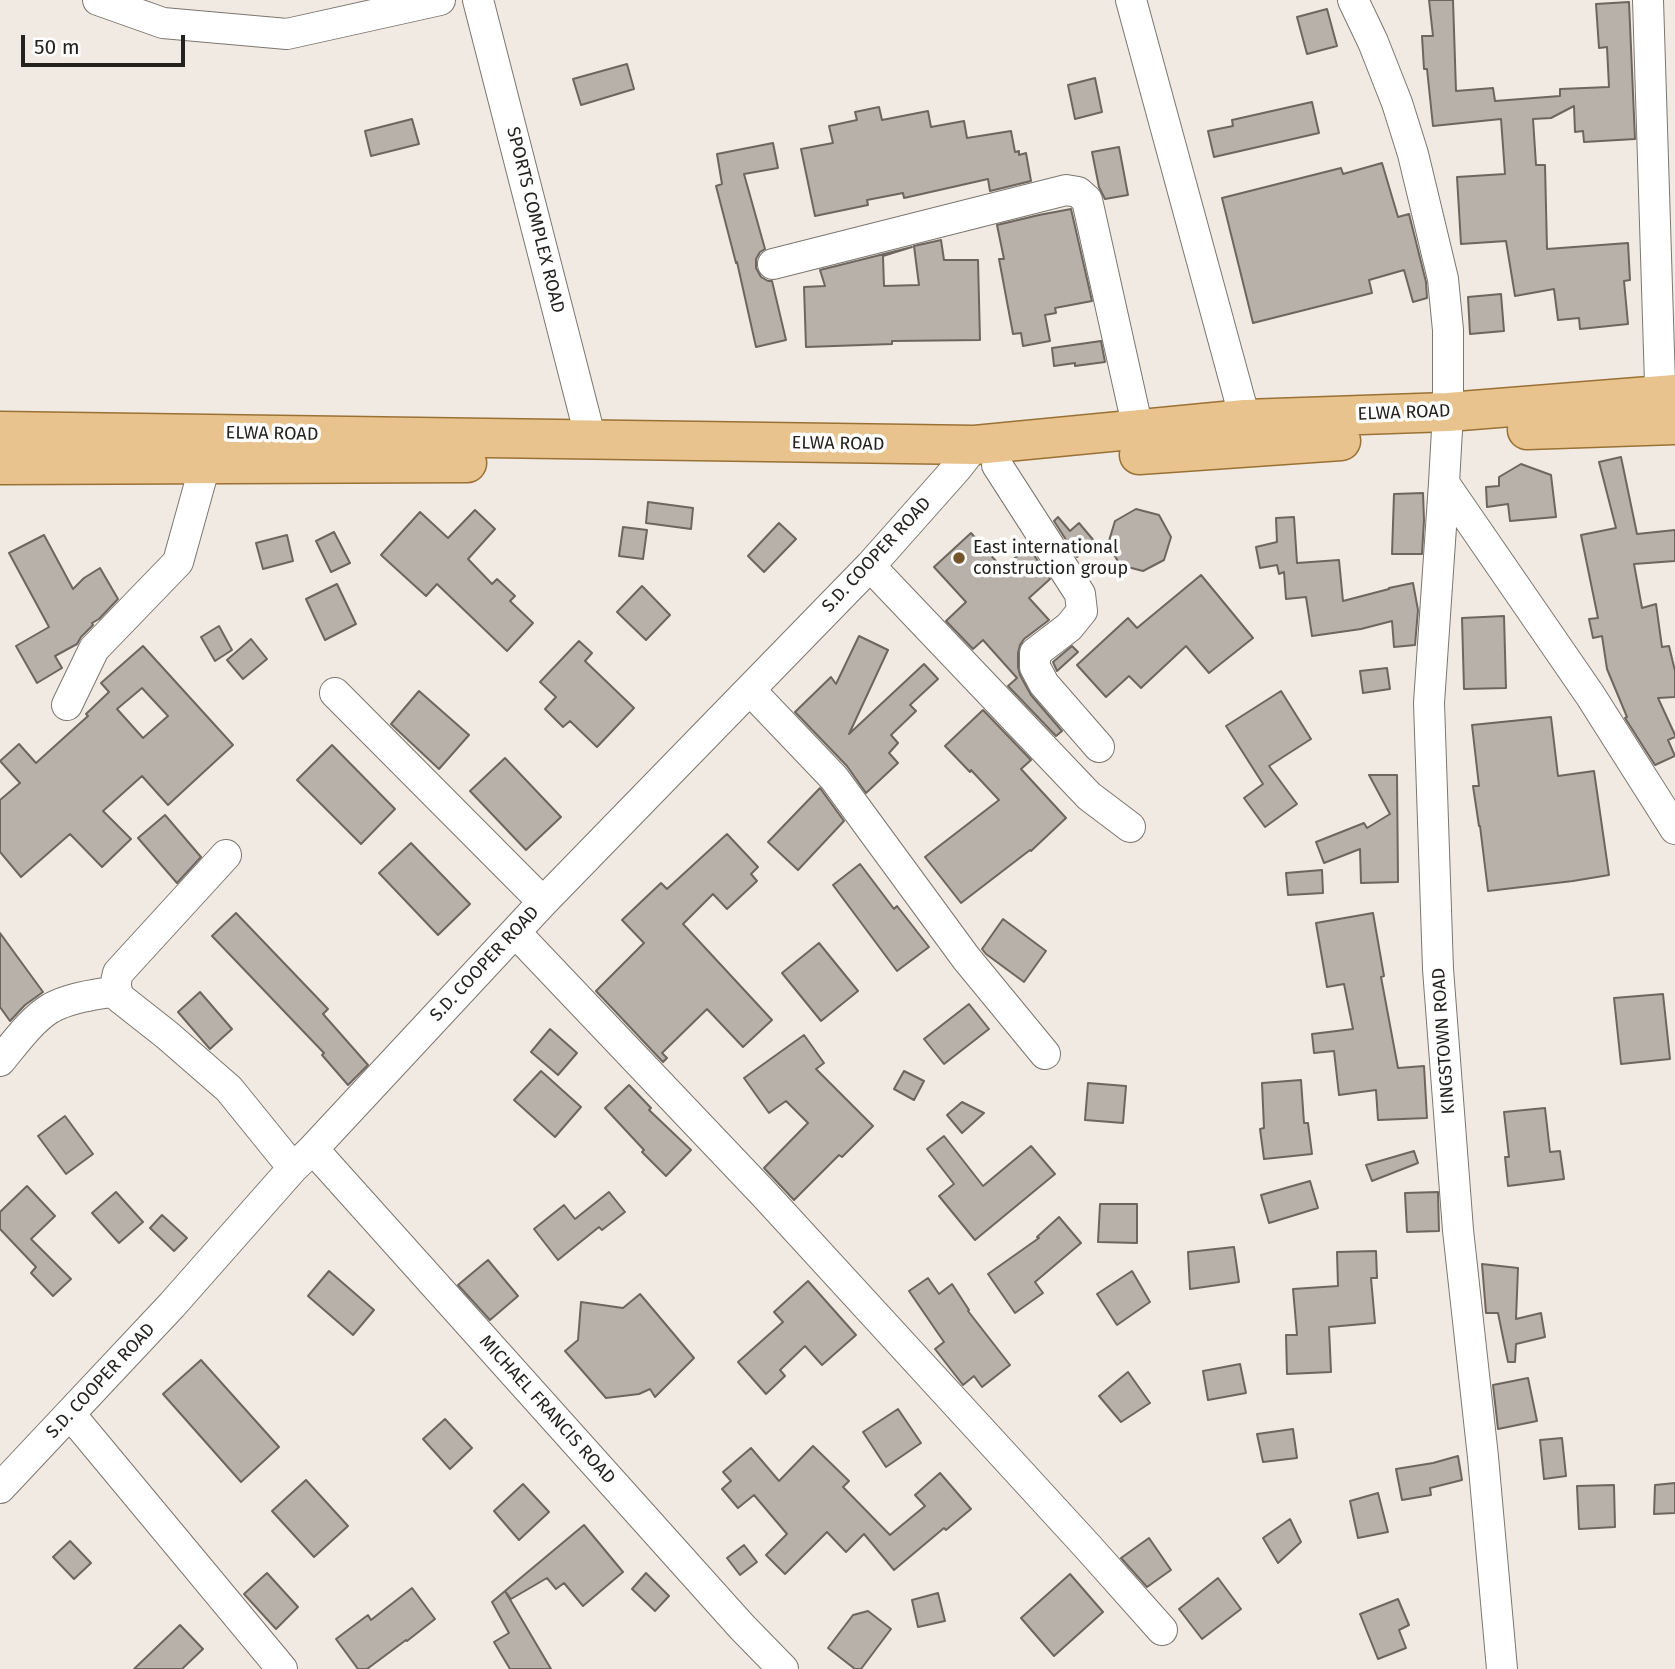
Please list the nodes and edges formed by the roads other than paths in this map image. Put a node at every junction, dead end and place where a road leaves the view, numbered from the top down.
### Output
1 (98, 0) edge
2 (440, 0) edge
3 (478, 0) edge
4 (1131, 0) edge
5 (1353, 0) edge
6 (1648, 0) edge
7 (773, 264) dead end
8 (1668, 410) edge
9 (1245, 419) junction
10 (1447, 422) junction
11 (1138, 429) junction
12 (0, 430) edge
13 (591, 440) junction
14 (976, 459) junction
15 (0, 465) edge
16 (205, 465) junction
17 (1444, 484) junction
18 (870, 566) junction
19 (750, 690) junction
20 (335, 693) dead end
21 (67, 705) dead end
22 (1099, 747) dead end
23 (1130, 827) dead end
24 (1675, 829) edge
25 (226, 855) dead end
26 (543, 902) junction
27 (515, 932) junction
28 (117, 991) junction
29 (1045, 1054) dead end
30 (0, 1060) edge
31 (303, 1159) junction
32 (70, 1414) junction
33 (0, 1488) edge
34 (1162, 1630) dead end
35 (282, 1669) edge
36 (783, 1669) edge
37 (1502, 1669) edge

1 - 2 street
3 - 13 street, SPORTS COMPLEX ROAD
4 - 9 street
5 - 10 street, KINGSTOWN ROAD
6 - 8 street
7 - 11 street
8 - 10 main road, ELWA ROAD
9 - 10 main road, ELWA ROAD
9 - 11 main road, ELWA ROAD
10 - 14 main road, ELWA ROAD
10 - 17 street, KINGSTOWN ROAD
11 - 14 main road, ELWA ROAD
12 - 13 main road, ELWA ROAD
13 - 14 main road, ELWA ROAD
14 - 16 main road, ELWA ROAD
14 - 18 street, S.D. COOPER ROAD
14 - 22 street
15 - 16 main road, ELWA ROAD
16 - 21 street
17 - 24 street
17 - 37 street, KINGSTOWN ROAD
18 - 19 street, S.D. COOPER ROAD
18 - 23 street
19 - 26 street, S.D. COOPER ROAD
19 - 29 street
20 - 26 street
25 - 28 street
26 - 27 street, S.D. COOPER ROAD
27 - 31 street, S.D. COOPER ROAD
27 - 34 street
28 - 30 street
28 - 31 street, MICHAEL FRANCIS ROAD
31 - 32 street, S.D. COOPER ROAD
31 - 36 street, MICHAEL FRANCIS ROAD
32 - 33 street, S.D. COOPER ROAD
32 - 35 street

